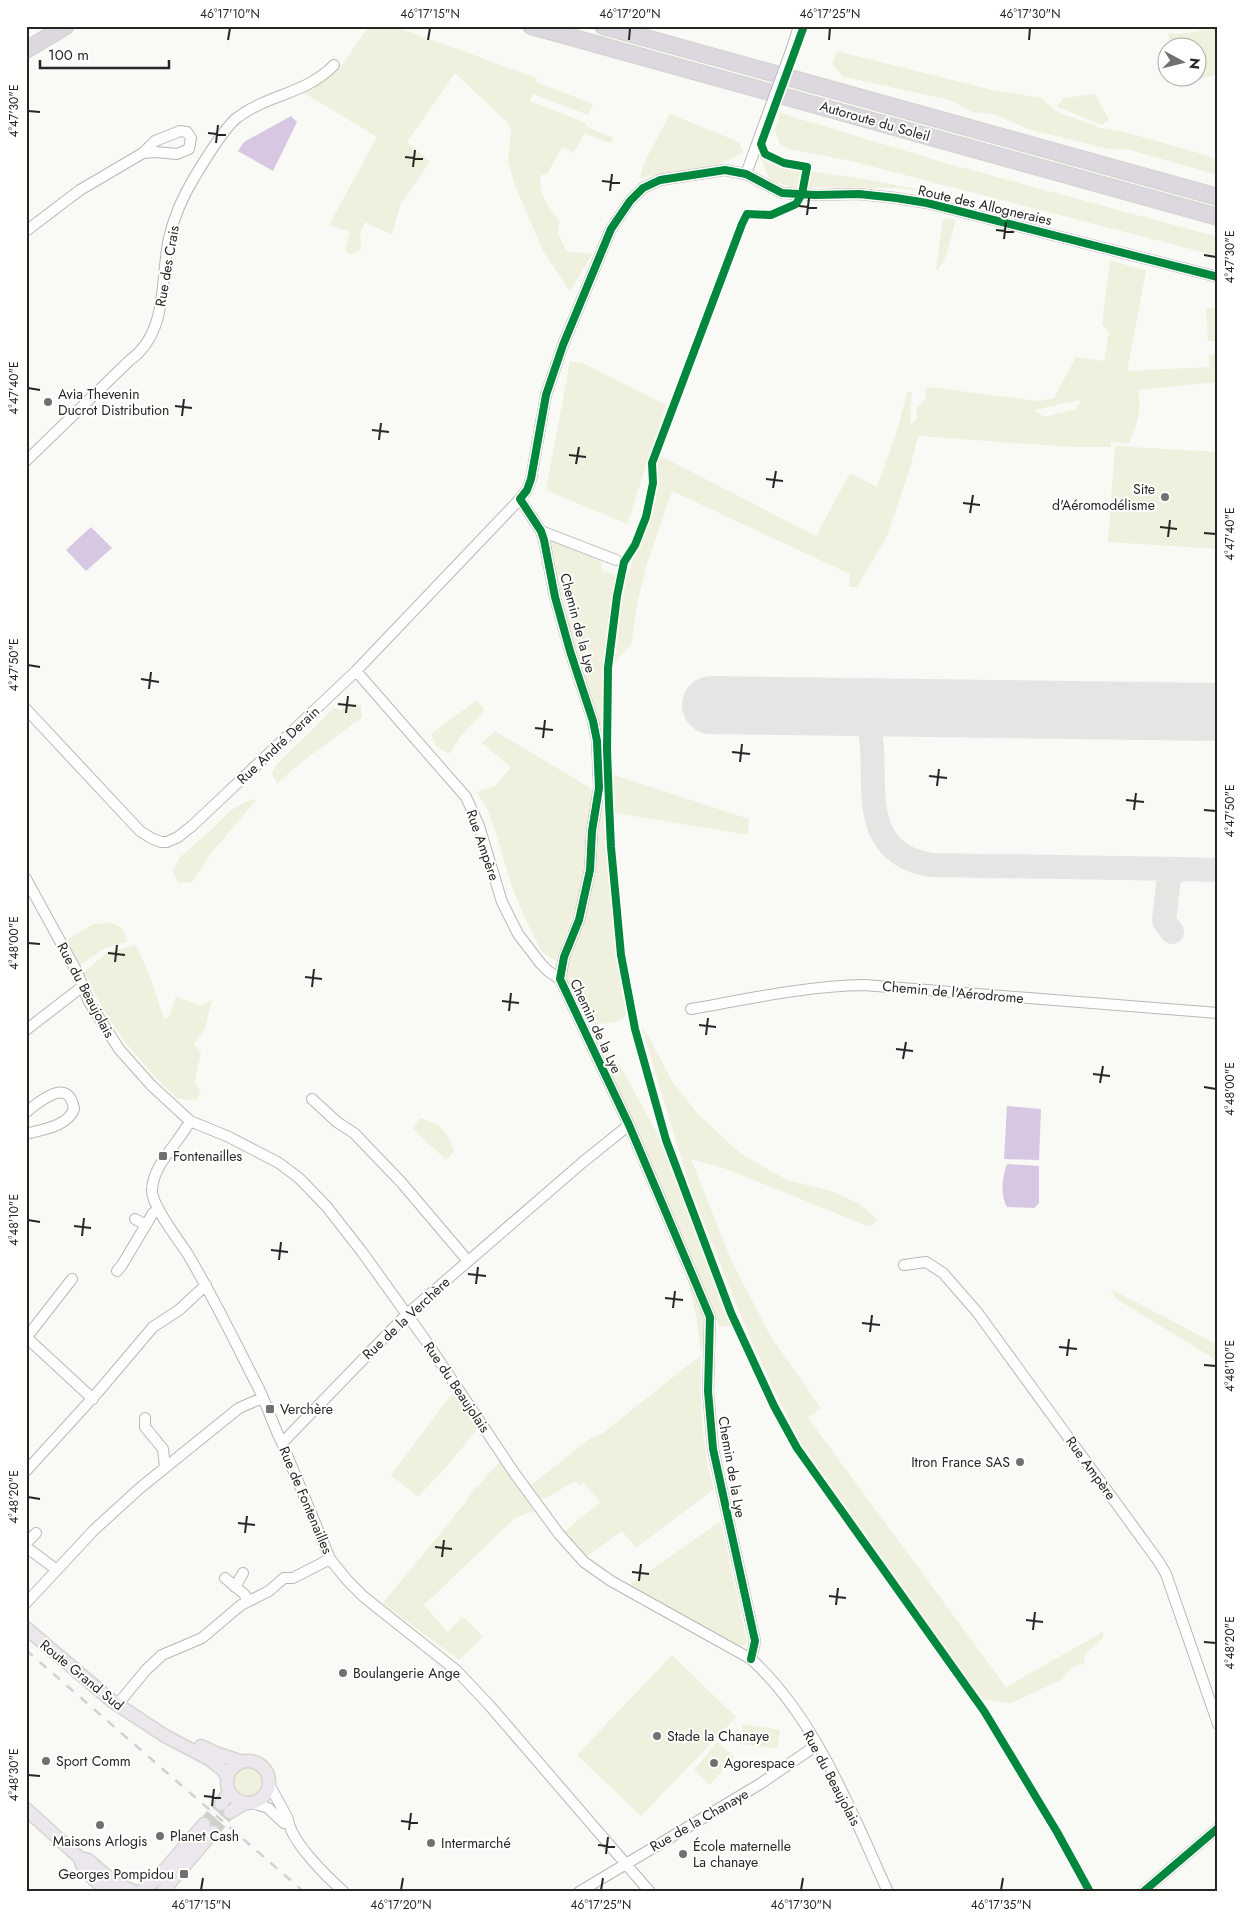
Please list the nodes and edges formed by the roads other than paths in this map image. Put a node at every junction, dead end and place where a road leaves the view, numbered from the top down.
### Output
1 (66, 26) edge
2 (532, 26) edge
3 (603, 26) edge
4 (799, 26) edge
5 (26, 50) edge
6 (334, 65) dead end
7 (143, 154) dead end
8 (746, 174) junction
9 (1218, 197) edge
10 (1218, 216) edge
11 (26, 231) edge
12 (1218, 277) edge
13 (26, 461) edge
14 (520, 499) junction
15 (541, 531) junction
16 (616, 560) dead end
17 (356, 671) junction
18 (26, 708) edge
19 (26, 879) edge
20 (560, 979) junction
21 (83, 986) junction
22 (691, 1009) dead end
23 (1218, 1013) edge
24 (26, 1030) edge
25 (312, 1099) dead end
26 (26, 1112) edge
27 (190, 1121) junction
28 (629, 1125) junction
29 (26, 1134) edge
30 (159, 1211) junction
31 (135, 1219) dead end
32 (146, 1225) junction
33 (468, 1260) junction
34 (904, 1265) dead end
35 (116, 1271) dead end
36 (72, 1279) dead end
37 (206, 1285) junction
38 (406, 1314) junction
39 (26, 1337) edge
40 (262, 1398) junction
41 (93, 1399) junction
42 (145, 1418) dead end
43 (282, 1443) junction
44 (165, 1467) junction
45 (26, 1471) edge
46 (36, 1533) dead end
47 (26, 1545) edge
48 (330, 1559) junction
49 (57, 1570) junction
50 (243, 1573) dead end
51 (225, 1578) dead end
52 (235, 1587) junction
53 (249, 1601) junction
54 (26, 1603) edge
55 (26, 1628) edge
56 (751, 1658) junction
57 (117, 1705) junction
58 (139, 1720) junction
59 (1218, 1724) edge
60 (817, 1745) junction
61 (240, 1761) junction
62 (227, 1777) junction
63 (269, 1784) junction
64 (229, 1792) junction
65 (249, 1803) junction
66 (26, 1809) edge
67 (288, 1824) junction
68 (1218, 1828) edge
69 (80, 1858) junction
70 (625, 1863) junction
71 (136, 1891) edge
72 (108, 1892) edge
73 (162, 1892) edge
74 (344, 1892) edge
75 (579, 1892) edge
76 (650, 1892) edge
77 (888, 1892) edge
78 (1143, 1892) edge

1 - 5 highway
2 - 10 highway, Autoroute du Soleil
3 - 9 highway, Autoroute du Soleil
4 - 8 street, bridge
6 - 13 street, Rue des Crais
7 - 11 street
8 - 12 street, Route des Allogneraies
8 - 14 street, Route des Allogneraies
14 - 15 street, Chemin de la Lye
14 - 17 street, Rue André Derain
15 - 16 street
15 - 20 street, Chemin de la Lye
17 - 18 street, Rue André Derain
17 - 20 street, Rue Ampère
19 - 21 street, Rue du Beaujolais
20 - 28 street, Chemin de la Lye
21 - 24 street
21 - 27 street, Rue du Beaujolais
22 - 23 street, Chemin de l'Aérodrome
25 - 33 street
26 - 29 street
27 - 30 street, Rue de Fontenailles
27 - 38 street, Rue du Beaujolais
28 - 33 street, Rue de la Verchère
28 - 56 street, Chemin de la Lye
30 - 32 street
30 - 37 street, Rue de Fontenailles
31 - 32 street
32 - 35 street
33 - 38 street, Rue de la Verchère
34 - 59 street, Rue Ampère
36 - 39 street
37 - 40 street, Rue de Fontenailles
37 - 41 street
38 - 43 street, Rue de la Verchère
38 - 56 street, Rue du Beaujolais
39 - 41 street
40 - 43 street, Rue de Fontenailles
40 - 44 street
41 - 45 street
42 - 44 street
43 - 48 street, Rue de Fontenailles
44 - 49 street
46 - 47 street
47 - 49 street
48 - 53 street
48 - 70 street, Rue de Fontenailles
49 - 54 street
50 - 52 street
51 - 52 street
52 - 53 street
53 - 57 street
55 - 57 main road, Route Grand Sud
56 - 60 street, Rue du Beaujolais
57 - 58 main road, Route Grand Sud
58 - 61 main road, Route Grand Sud
58 - 62 main road, Route Grand Sud
60 - 70 street, Rue de la Chanaye
60 - 77 street, Rue du Beaujolais
61 - 62 main road
61 - 63 main road
62 - 64 main road
63 - 65 main road
63 - 67 street
64 - 65 main road
64 - 65 main road
65 - 67 street
66 - 69 main road
67 - 74 street
68 - 78 street
69 - 71 main road
69 - 72 main road
70 - 75 street, Rue de la Chanaye
70 - 76 street, Rue de Fontenailles
71 - 73 main road

